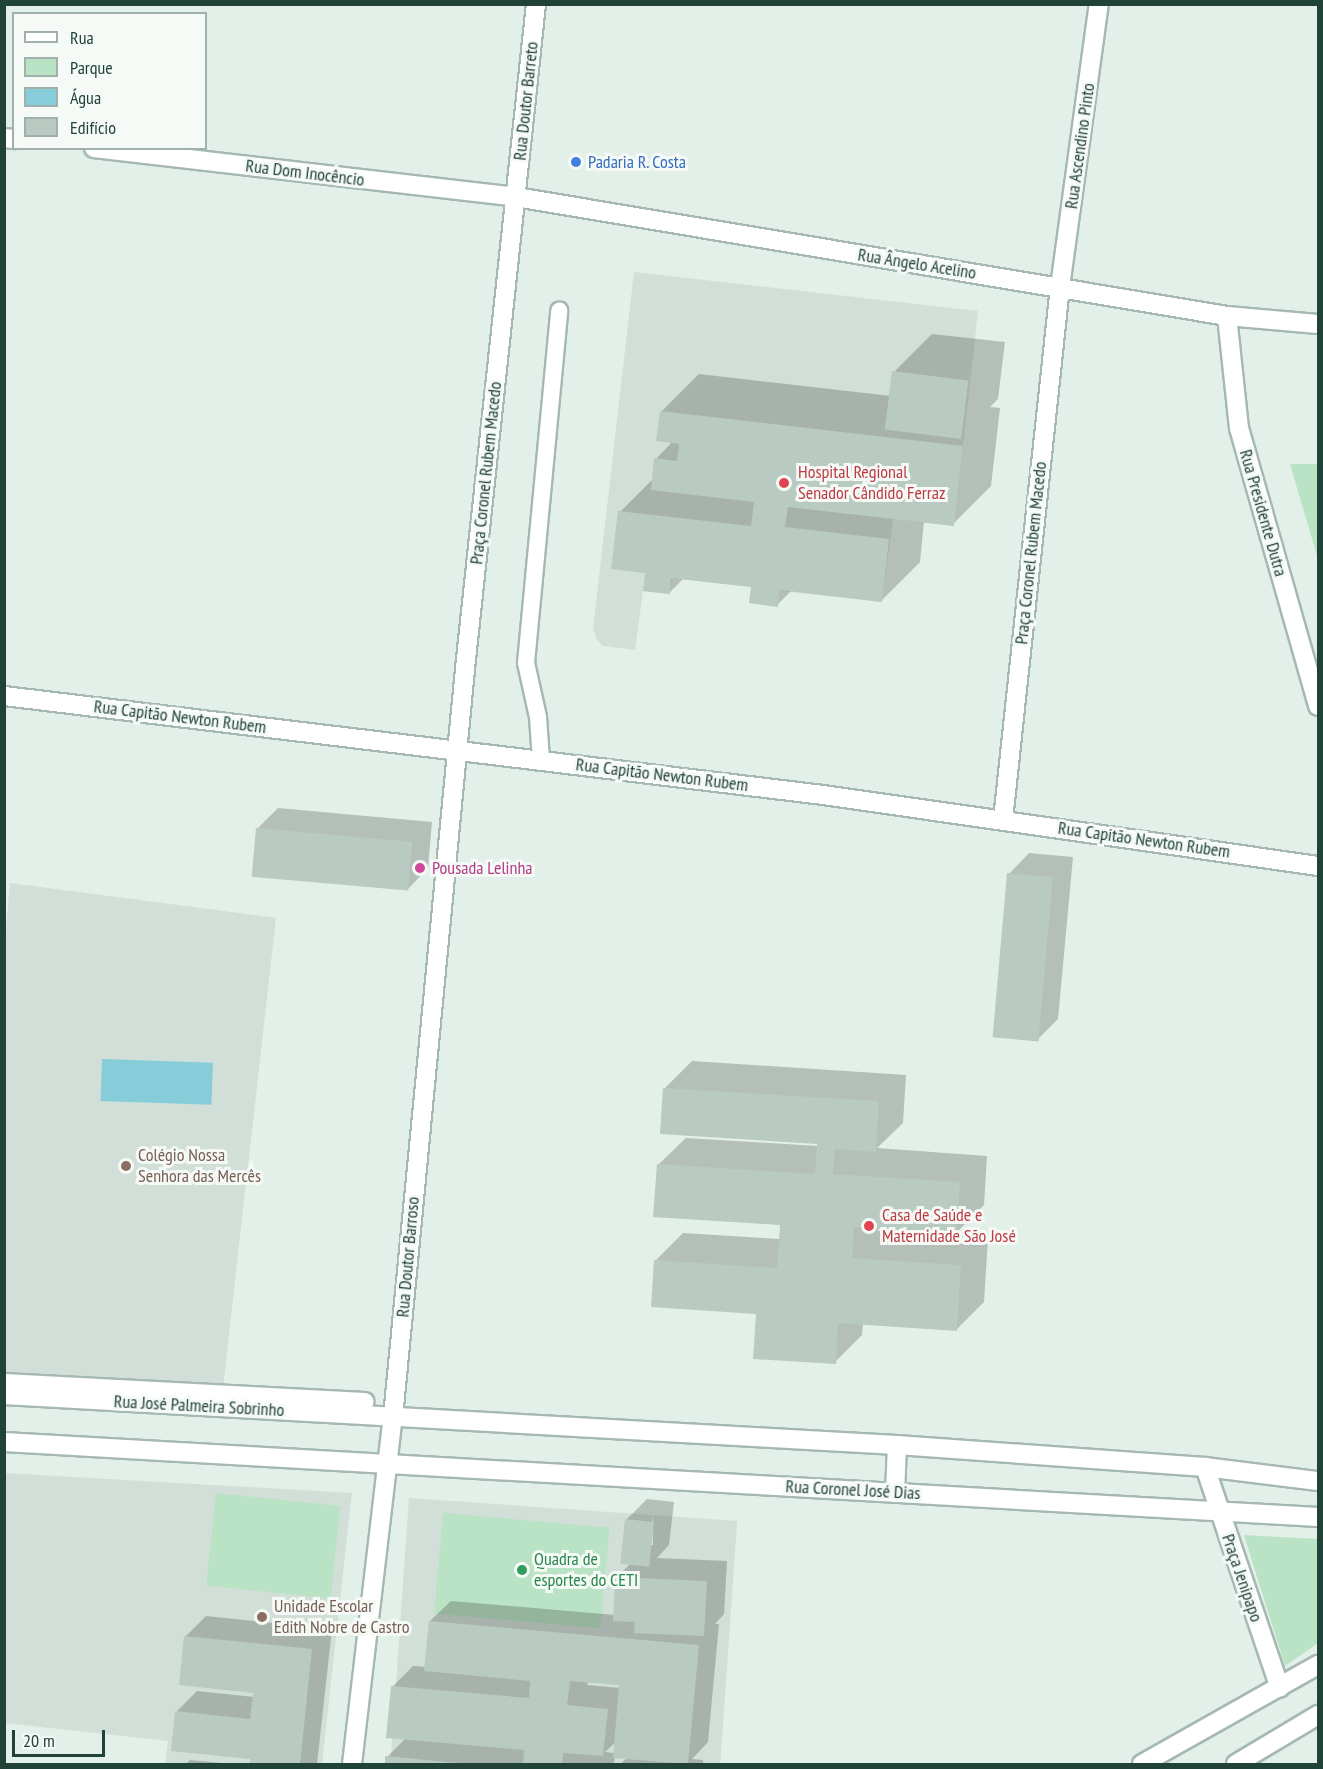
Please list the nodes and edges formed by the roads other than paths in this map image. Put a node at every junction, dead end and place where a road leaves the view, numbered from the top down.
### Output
1 (536, 4) edge
2 (1099, 4) edge
3 (111, 150) edge
4 (516, 197) junction
5 (1060, 287) junction
6 (559, 311) dead end
7 (1227, 316) junction
8 (1318, 324) edge
9 (4, 696) edge
10 (1318, 706) edge
11 (457, 749) junction
12 (541, 760) junction
13 (1002, 820) junction
14 (1318, 866) edge
15 (4, 1383) edge
16 (4, 1395) edge
17 (365, 1402) dead end
18 (393, 1417) junction
19 (4, 1442) edge
20 (897, 1445) junction
21 (388, 1466) junction
22 (1205, 1467) junction
23 (1318, 1481) edge
24 (894, 1492) junction
25 (1219, 1511) junction
26 (1318, 1516) edge
27 (1318, 1665) edge
28 (1280, 1688) junction
29 (1318, 1715) edge
30 (1174, 1757) edge
31 (352, 1764) edge
32 (1142, 1764) edge
33 (1236, 1764) edge

1 - 4 street, Rua Doutor Barreto
2 - 5 street, Rua Ascendino Pinto
3 - 4 street, Rua Dom Inocêncio
4 - 5 street, Rua Ângelo Acelino
4 - 11 street, Praça Coronel Rubem Macedo
5 - 7 street, Rua Ângelo Acelino
5 - 13 street, Praça Coronel Rubem Macedo
6 - 12 lane
7 - 8 street, Rua Ângelo Acelino
7 - 10 street, Rua Presidente Dutra
9 - 11 street, Rua Capitão Newton Rubem
11 - 12 street, Rua Capitão Newton Rubem
11 - 18 street, Rua Doutor Barroso
12 - 13 street, Rua Capitão Newton Rubem
13 - 14 street, Rua Capitão Newton Rubem
15 - 17 street
16 - 18 street, Rua José Palmeira Sobrinho
18 - 20 street
18 - 21 street, Rua Doutor Barroso
19 - 21 street
20 - 22 street
20 - 24 street
21 - 24 street, Rua Coronel José Dias
21 - 31 street, Rua Doutor Barroso
22 - 23 street
22 - 25 street, Praça Jenipapo
24 - 25 street, Rua Coronel José Dias
25 - 26 street, Rua Coronel José Dias
25 - 28 street, Praça Jenipapo
27 - 28 street
28 - 30 street
29 - 33 street
30 - 32 street

